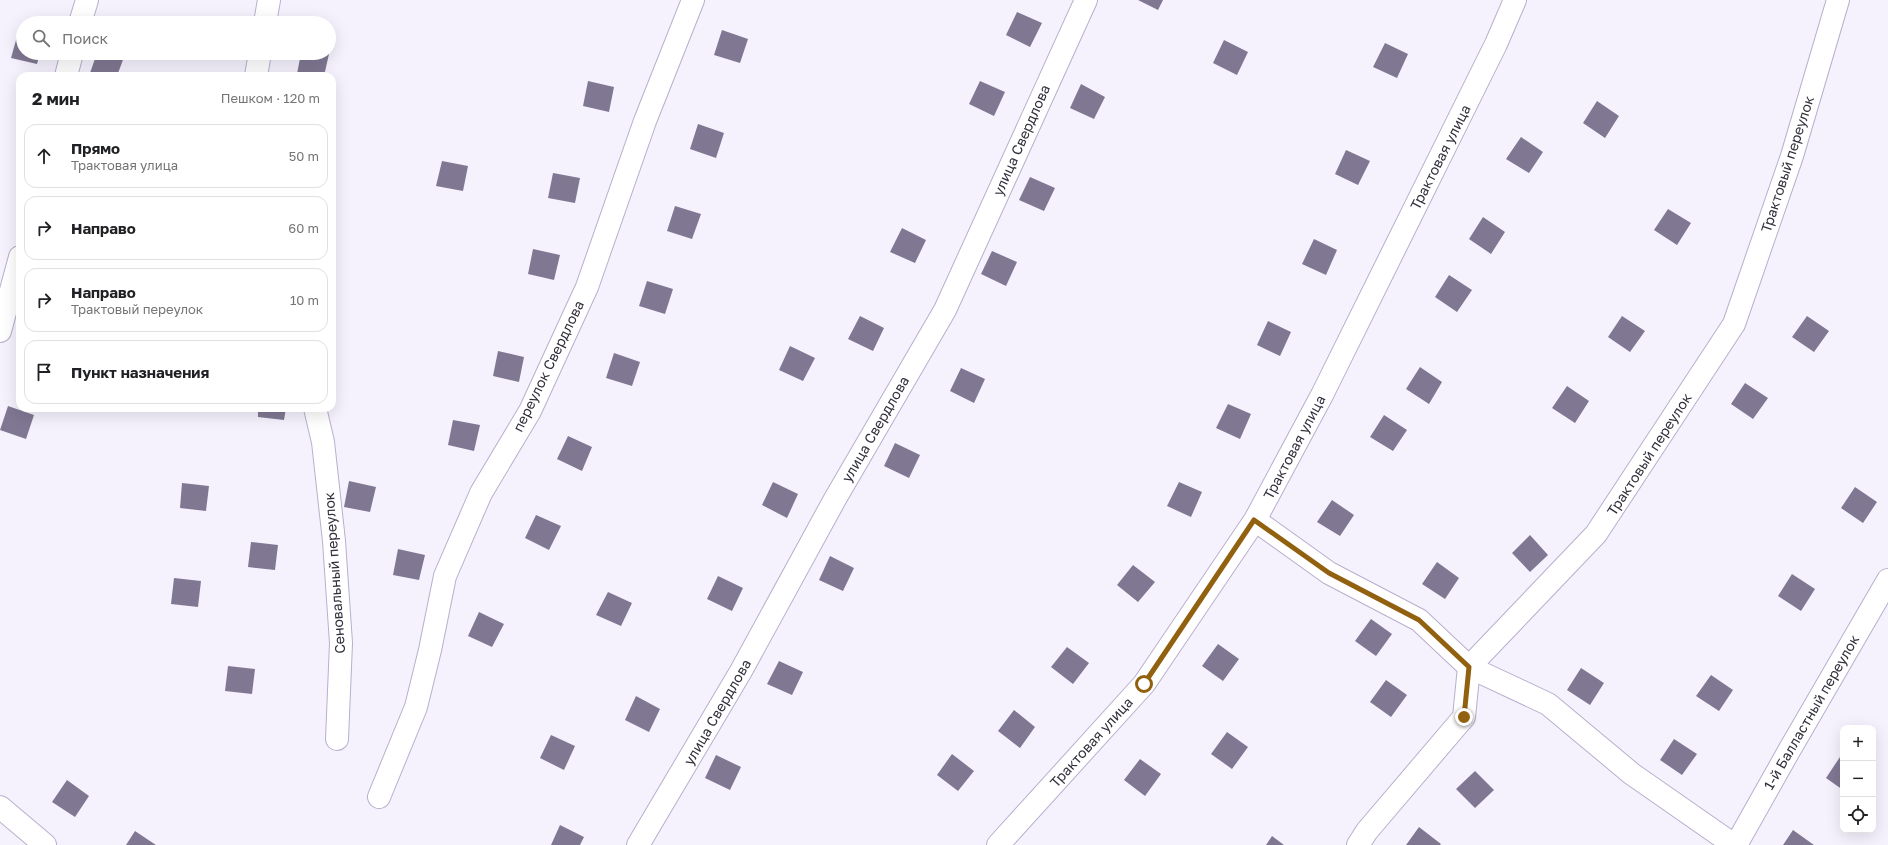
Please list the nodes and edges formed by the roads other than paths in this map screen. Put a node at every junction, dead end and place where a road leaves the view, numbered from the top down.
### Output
1 (87, 0) edge
2 (269, 0) edge
3 (693, 0) edge
4 (1086, 0) edge
5 (1515, 0) edge
6 (1838, 0) edge
7 (82, 16) edge
8 (266, 16) edge
9 (70, 60) edge
10 (259, 60) edge
11 (67, 72) edge
12 (257, 72) edge
13 (16, 272) edge
14 (0, 331) edge
15 (316, 412) edge
16 (1254, 520) junction
17 (1888, 580) edge
18 (1469, 667) junction
19 (337, 739) dead end
20 (379, 797) dead end
21 (0, 806) edge
22 (46, 845) edge
23 (638, 845) edge
24 (998, 845) edge
25 (1358, 845) edge
26 (1735, 845) edge

1 - 7 street
2 - 8 street
3 - 20 street, переулок Свердлова
4 - 23 street, улица Свердлова
5 - 16 street, Трактовая улица
6 - 18 street, Трактовый переулок
9 - 11 street
10 - 12 street
13 - 14 street
15 - 19 street, Сеновальный переулок
16 - 18 street
16 - 24 street, Трактовая улица
17 - 26 street, 1-й Балластный переулок
18 - 25 street
18 - 26 street
21 - 22 street

